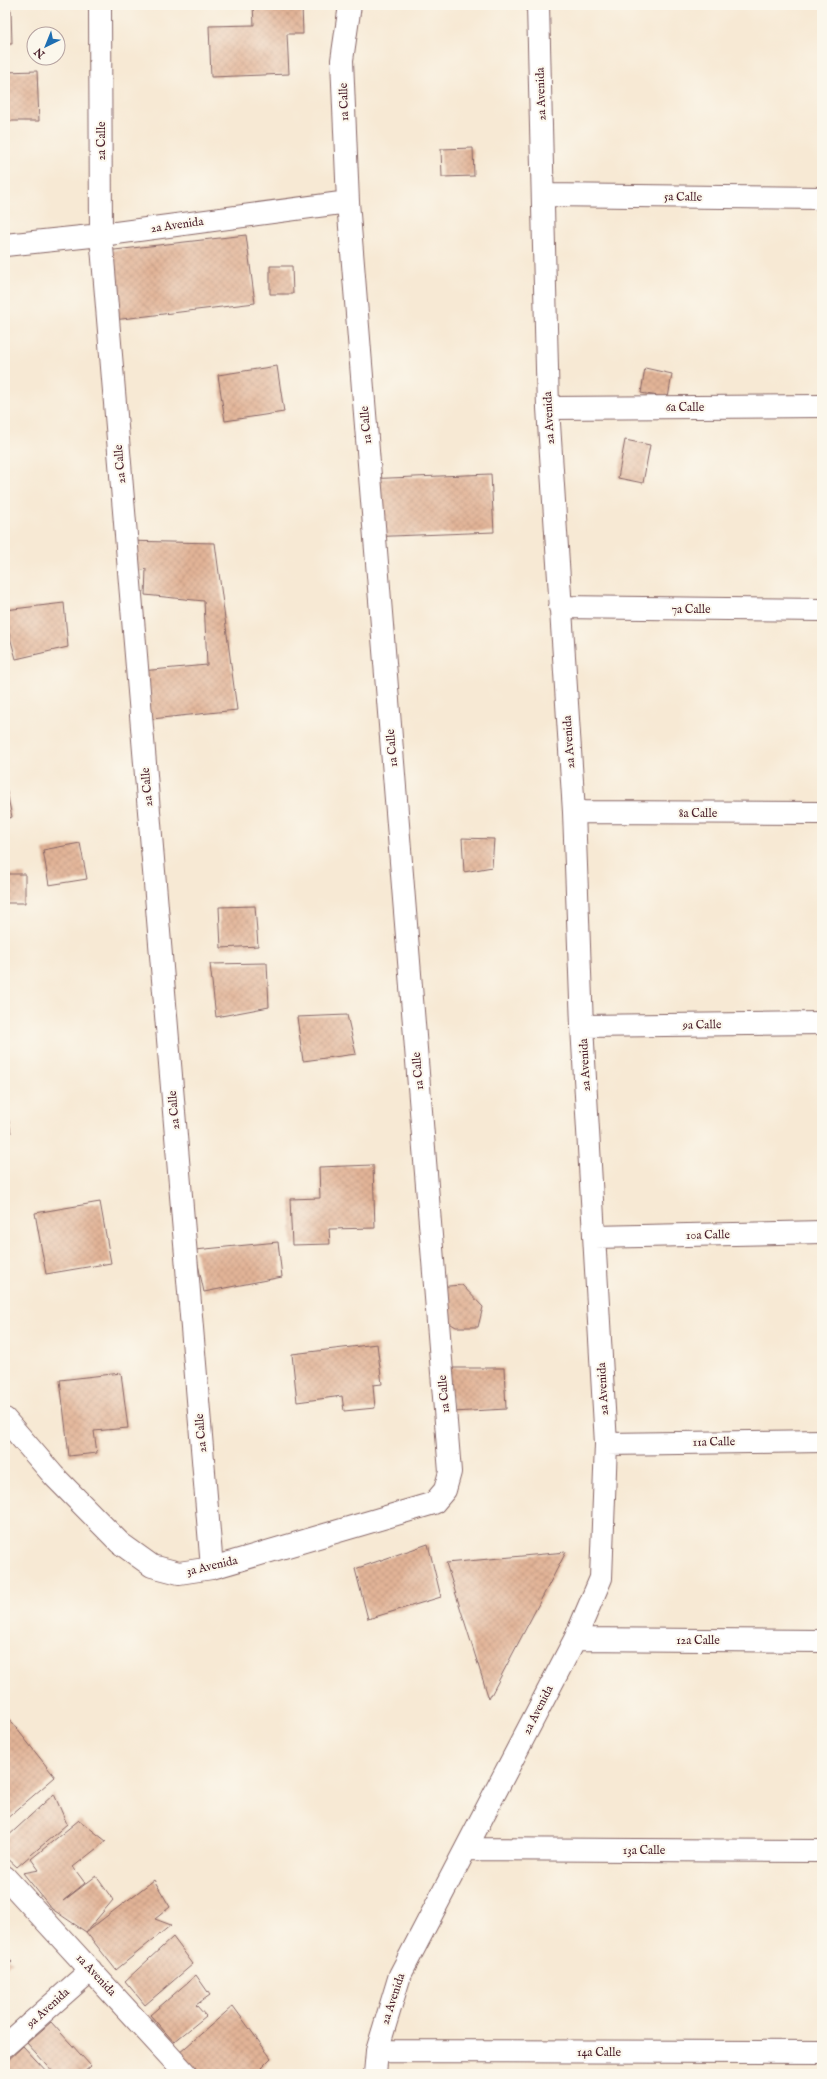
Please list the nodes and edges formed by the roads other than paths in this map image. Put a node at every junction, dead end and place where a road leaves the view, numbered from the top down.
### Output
1 (100, 5) edge
2 (350, 5) edge
3 (538, 5) edge
4 (544, 196) junction
5 (822, 198) edge
6 (348, 202) junction
7 (101, 236) junction
8 (5, 245) edge
9 (822, 406) edge
10 (548, 408) junction
11 (560, 607) junction
12 (822, 610) edge
13 (574, 812) junction
14 (822, 813) edge
15 (822, 1023) edge
16 (582, 1026) junction
17 (822, 1232) edge
18 (594, 1237) junction
19 (5, 1419) edge
20 (822, 1441) edge
21 (606, 1444) junction
22 (445, 1490) joint
23 (212, 1568) junction
24 (575, 1639) junction
25 (822, 1641) edge
26 (466, 1849) junction
27 (822, 1851) edge
28 (5, 1877) edge
29 (91, 1970) junction
30 (5, 2046) edge
31 (376, 2051) junction
32 (822, 2052) edge
33 (186, 2074) edge
34 (375, 2074) edge

1 - 7 street, 2a Calle
2 - 6 street, 1a Calle
3 - 4 street, 2a Avenida
4 - 5 street, 5a Calle
4 - 10 street, 2a Avenida
6 - 7 street, 2a Avenida
6 - 22 street, 1a Calle
7 - 8 street, 2a Avenida
7 - 23 street, 2a Calle
9 - 10 street, 6a Calle
10 - 11 street, 2a Avenida
11 - 12 street, 7a Calle
11 - 13 street, 2a Avenida
13 - 14 street, 8a Calle
13 - 16 street, 2a Avenida
15 - 16 street, 9a Calle
16 - 18 street, 2a Avenida
17 - 18 street, 10a Calle
18 - 21 street, 2a Avenida
19 - 23 street, 3a Avenida
20 - 21 street, 11a Calle
21 - 24 street, 2a Avenida
22 - 23 street, 3a Avenida
24 - 25 street, 12a Calle
24 - 26 street, 2a Avenida
26 - 27 street, 13a Calle
26 - 31 street, 2a Avenida
28 - 29 street, 1a Avenida
29 - 30 street, 9a Avenida
29 - 33 street, 1a Avenida
31 - 32 street, 14a Calle
31 - 34 street, 2a Avenida

